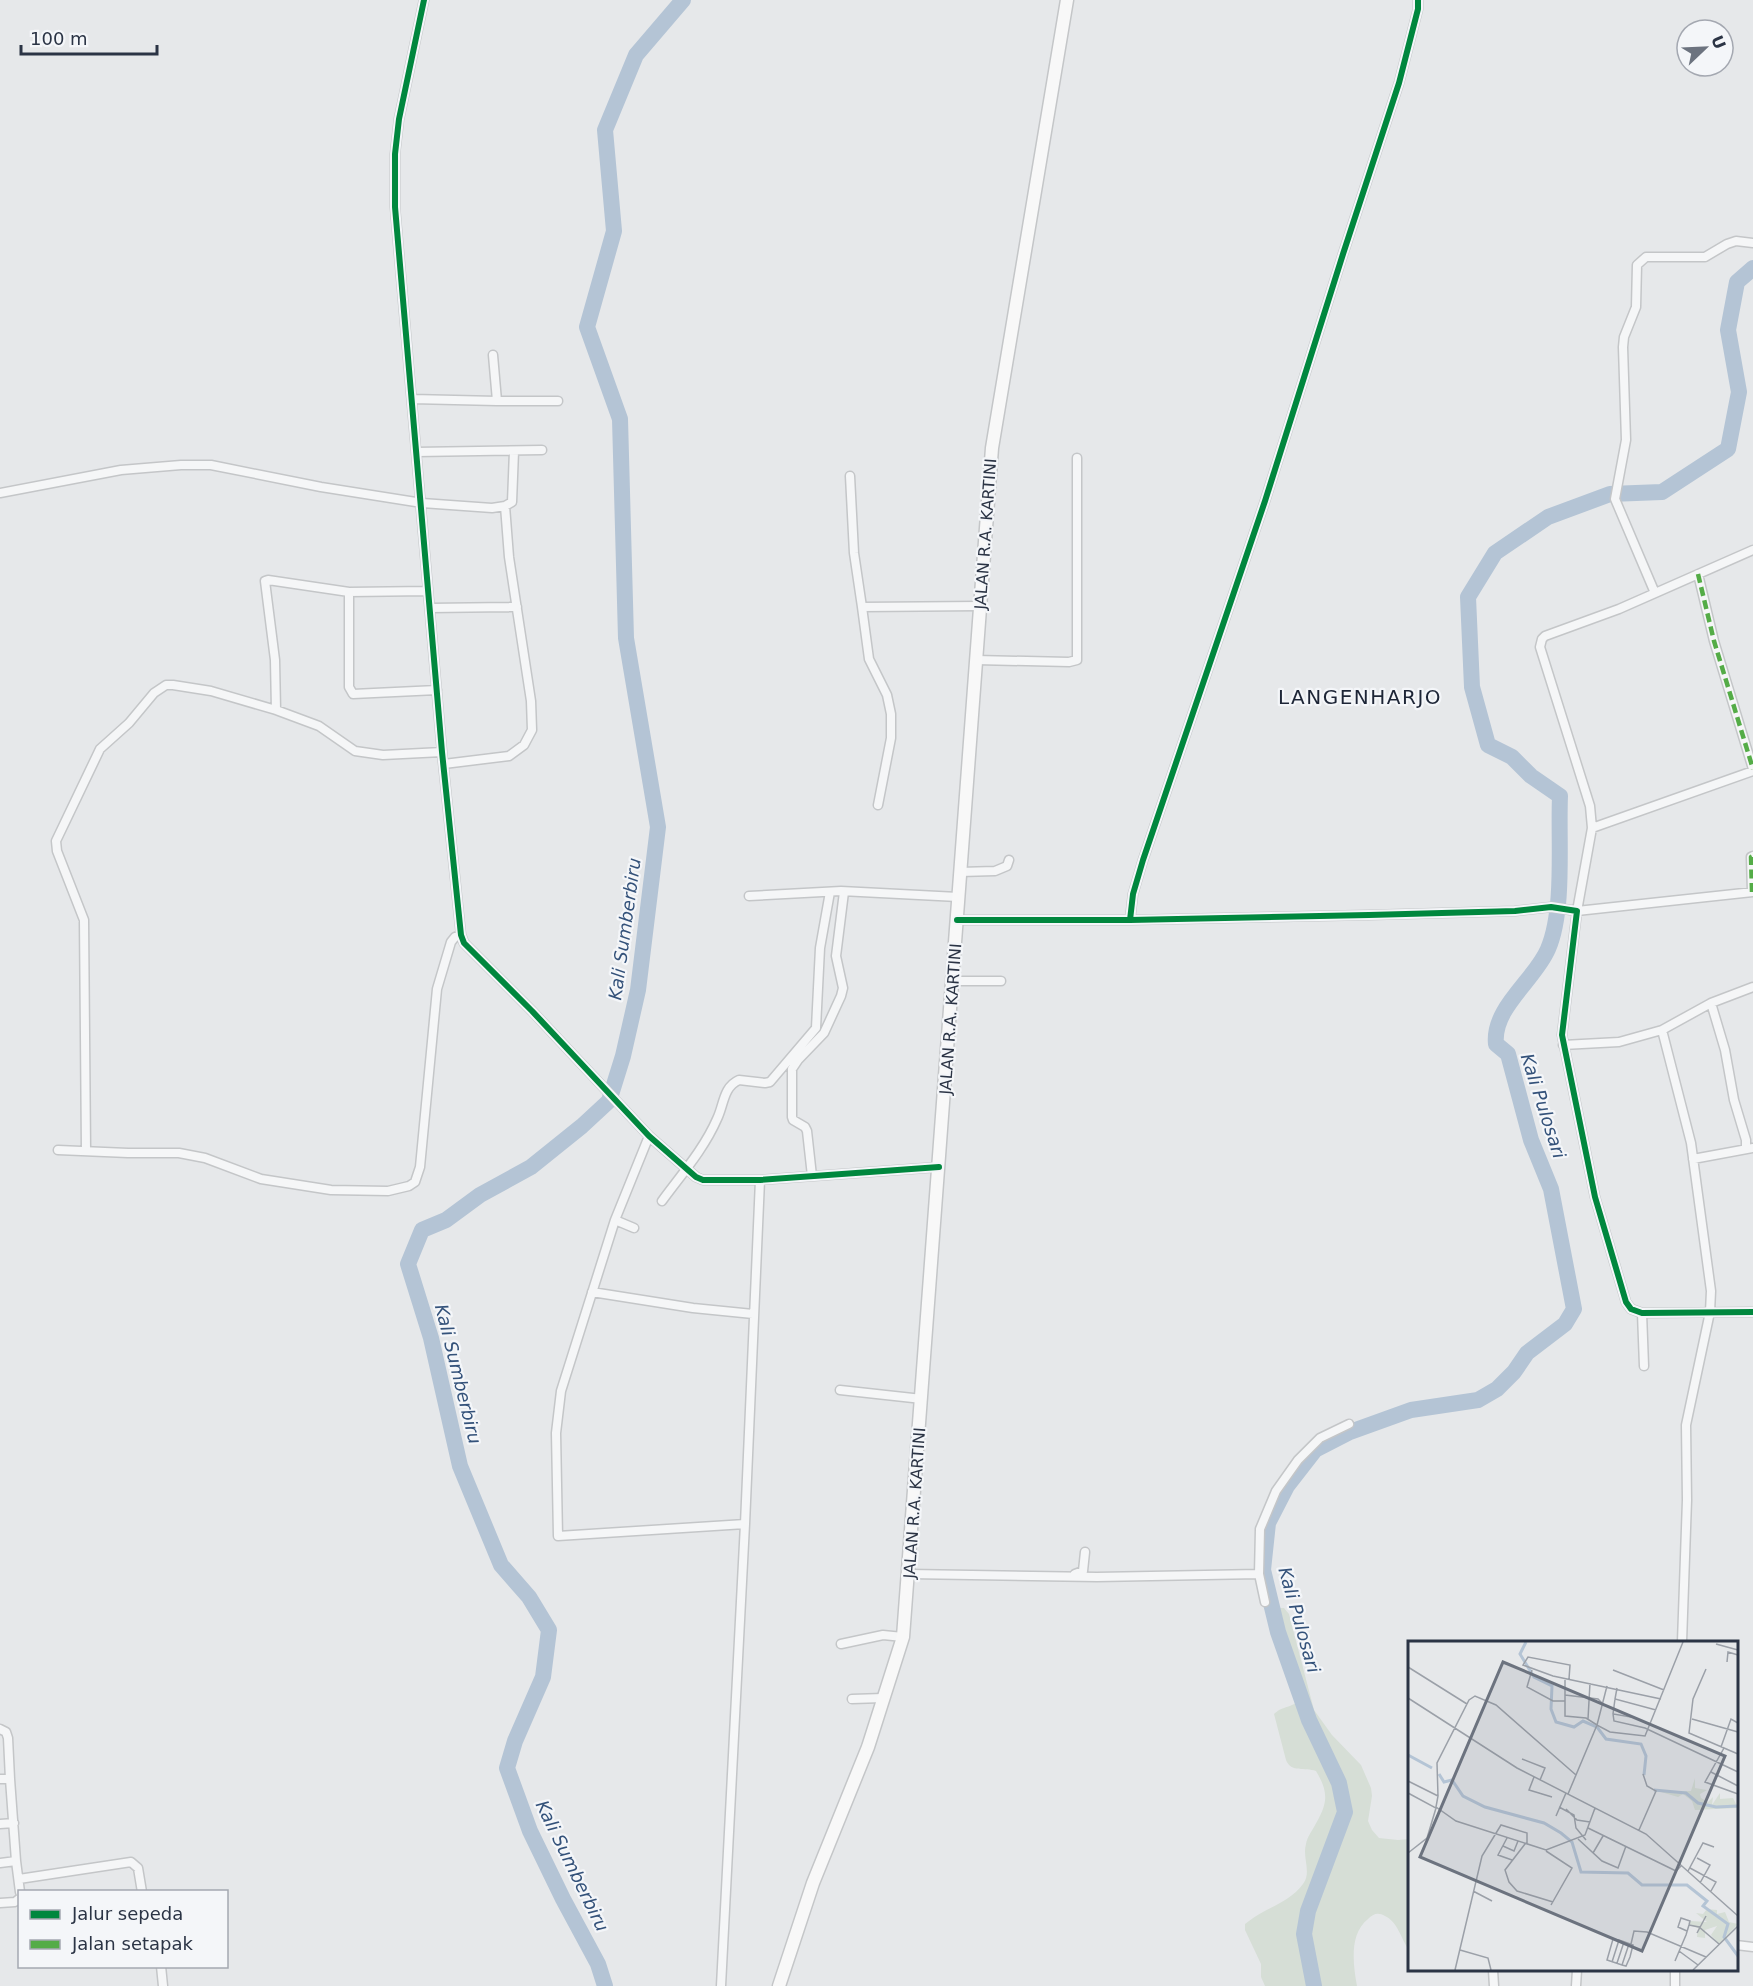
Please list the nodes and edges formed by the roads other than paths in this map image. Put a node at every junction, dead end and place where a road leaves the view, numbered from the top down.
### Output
1 (424, 0) edge
2 (1067, 0) edge
3 (1418, 0) edge
4 (1753, 243) edge
5 (493, 355) dead end
6 (412, 399) junction
7 (497, 401) junction
8 (558, 401) dead end
9 (542, 450) dead end
10 (514, 451) junction
11 (416, 452) junction
12 (1077, 458) dead end
13 (850, 476) dead end
14 (0, 493) edge
15 (422, 504) junction
16 (505, 506) junction
17 (1753, 550) edge
18 (1698, 574) junction
19 (428, 591) junction
20 (349, 592) junction
21 (1654, 593) junction
22 (980, 606) junction
23 (516, 607) junction
24 (862, 607) junction
25 (430, 608) junction
26 (976, 660) junction
27 (437, 690) junction
28 (276, 710) junction
29 (442, 752) junction
30 (444, 764) junction
31 (1753, 770) edge
32 (878, 805) dead end
33 (1592, 828) junction
34 (1753, 856) edge
35 (1009, 860) dead end
36 (960, 872) junction
37 (837, 892) junction
38 (1753, 892) edge
39 (748, 896) dead end
40 (958, 897) junction
41 (1577, 911) junction
42 (957, 920) junction
43 (1130, 920) junction
44 (461, 935) junction
45 (952, 981) junction
46 (1001, 981) dead end
47 (1753, 987) edge
48 (1711, 1003) junction
49 (816, 1028) junction
50 (1662, 1030) junction
51 (824, 1033) junction
52 (1563, 1045) junction
53 (649, 1136) junction
54 (1750, 1148) edge
55 (86, 1149) junction
56 (58, 1150) dead end
57 (1693, 1159) junction
58 (939, 1167) junction
59 (688, 1171) junction
60 (812, 1176) junction
61 (760, 1180) junction
62 (662, 1201) dead end
63 (617, 1221) junction
64 (634, 1228) dead end
65 (592, 1292) junction
66 (1710, 1312) junction
67 (1753, 1312) edge
68 (1642, 1313) junction
69 (753, 1314) junction
70 (1644, 1366) dead end
71 (840, 1390) dead end
72 (922, 1399) junction
73 (1349, 1424) dead end
74 (745, 1524) junction
75 (1085, 1552) dead end
76 (909, 1572) junction
77 (1259, 1574) junction
78 (1264, 1602) dead end
79 (903, 1637) junction
80 (1682, 1641) edge
81 (841, 1644) dead end
82 (883, 1698) junction
83 (852, 1699) dead end
84 (0, 1730) edge
85 (0, 1779) edge
86 (10, 1779) junction
87 (14, 1823) junction
88 (0, 1824) edge
89 (16, 1861) junction
90 (0, 1863) edge
91 (20, 1879) junction
92 (20, 1890) edge
93 (142, 1890) edge
94 (18, 1900) edge
95 (0, 1904) edge
96 (1738, 1945) edge
97 (1753, 1947) edge
98 (161, 1968) edge
99 (1493, 1971) edge
100 (1578, 1971) edge
101 (164, 1986) edge
102 (721, 1986) edge
103 (779, 1986) edge
104 (1494, 1986) edge
105 (1576, 1986) edge

1 - 6 street
2 - 22 main road, JALAN R.A. KARTINI
3 - 43 street
4 - 21 street
5 - 7 street
6 - 7 street
6 - 11 street
7 - 8 street
9 - 10 street
10 - 11 street
10 - 16 street
11 - 15 street
12 - 26 street
13 - 24 street
14 - 15 street
15 - 16 street
15 - 19 street
16 - 23 street
17 - 18 street
18 - 21 street
18 - 31 street
19 - 20 street
19 - 25 street
20 - 27 street
20 - 28 street
21 - 33 street
22 - 24 street
22 - 26 main road, JALAN R.A. KARTINI
23 - 25 street
23 - 30 street
24 - 32 street
25 - 27 street
26 - 36 main road, JALAN R.A. KARTINI
27 - 29 street
28 - 29 street
28 - 55 street
29 - 30 street
30 - 44 street
31 - 33 street
33 - 41 street
34 - 38 street
35 - 36 street
36 - 40 main road, JALAN R.A. KARTINI
37 - 39 street
37 - 40 street
37 - 49 street
37 - 51 street
38 - 41 street
40 - 42 main road, JALAN R.A. KARTINI
41 - 43 street
41 - 52 street
42 - 43 street
42 - 45 main road, JALAN R.A. KARTINI
44 - 53 street
44 - 55 street
45 - 46 street
45 - 58 main road, JALAN R.A. KARTINI
47 - 48 street
48 - 50 street
48 - 54 street
49 - 51 street
49 - 59 street
50 - 52 street
50 - 57 street
51 - 60 street
52 - 68 street
53 - 59 street
53 - 63 street
54 - 57 street
55 - 56 street
57 - 66 street
58 - 60 street
58 - 72 main road, JALAN R.A. KARTINI
59 - 61 street
59 - 62 street
60 - 61 street
61 - 69 street
63 - 64 street
63 - 65 street
65 - 69 street
65 - 74 street
66 - 67 street
66 - 68 street
66 - 80 street
68 - 70 street
69 - 74 street
71 - 72 street
72 - 76 main road, JALAN R.A. KARTINI
73 - 77 street
74 - 102 street
75 - 76 street
76 - 77 street
76 - 79 main road, JALAN R.A. KARTINI
77 - 78 street
79 - 81 street
79 - 82 main road, JALAN R.A. KARTINI
82 - 83 street
82 - 103 main road, JALAN R.A. KARTINI
84 - 86 street
85 - 86 street
86 - 87 street
87 - 88 street
87 - 89 street
89 - 90 street
89 - 91 street
91 - 92 street
91 - 93 street
94 - 95 street
96 - 97 street
98 - 101 street
99 - 104 street
100 - 105 street

